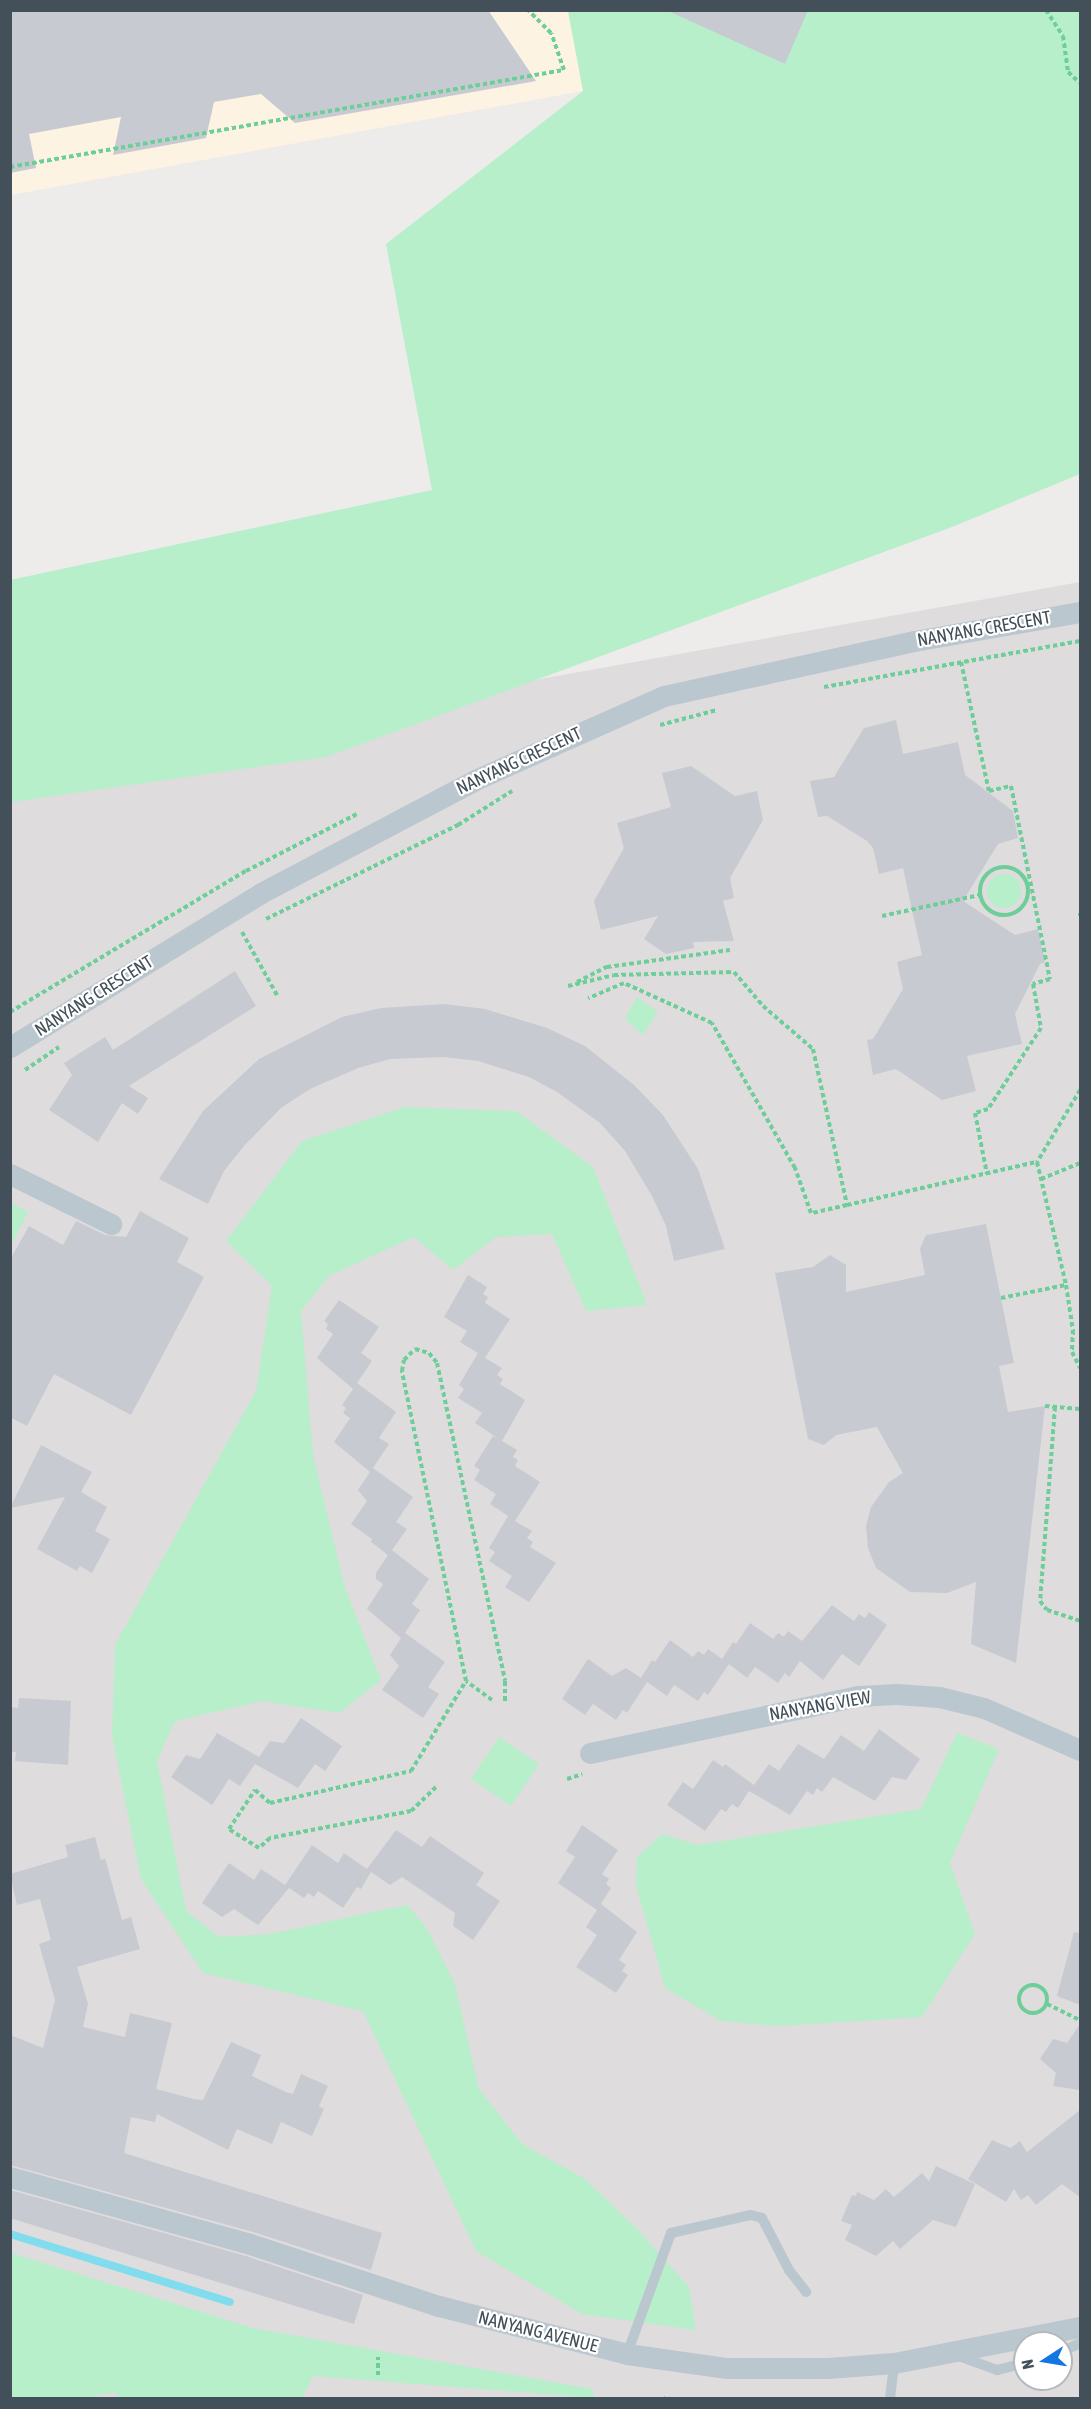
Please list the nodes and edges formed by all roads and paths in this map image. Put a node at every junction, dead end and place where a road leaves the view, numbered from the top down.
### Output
1 (528, 10) edge
2 (1046, 10) edge
3 (1080, 83) edge
4 (10, 167) edge
5 (1080, 612) edge
6 (1080, 641) edge
7 (961, 662) junction
8 (820, 687) dead end
9 (727, 708) dead end
10 (658, 725) dead end
11 (518, 787) dead end
12 (1029, 887) junction
13 (980, 895) junction
14 (882, 916) dead end
15 (262, 921) dead end
16 (252, 926) dead end
17 (241, 930) junction
18 (231, 936) dead end
19 (730, 950) dead end
20 (278, 997) dead end
21 (588, 998) dead end
22 (62, 1044) dead end
23 (10, 1047) edge
24 (25, 1070) dead end
25 (1080, 1090) edge
26 (1037, 1162) junction
27 (1080, 1163) edge
28 (10, 1174) edge
29 (987, 1174) junction
30 (1041, 1179) junction
31 (847, 1204) junction
32 (111, 1224) dead end
33 (1066, 1285) junction
34 (1001, 1298) dead end
35 (1080, 1368) edge
36 (1045, 1406) dead end
37 (1055, 1407) junction
38 (1080, 1409) edge
39 (1080, 1621) edge
40 (466, 1682) junction
41 (492, 1700) dead end
42 (506, 1704) dead end
43 (1080, 1750) edge
44 (590, 1753) dead end
45 (436, 1787) dead end
46 (1047, 2004) junction
47 (1080, 2020) edge
48 (10, 2177) edge
49 (806, 2292) dead end
50 (1080, 2327) edge
51 (950, 2353) junction
52 (627, 2354) junction
53 (378, 2357) dead end
54 (894, 2363) junction
55 (1013, 2366) edge
56 (378, 2375) dead end
57 (890, 2398) edge

1 - 4 path
2 - 3 path
5 - 23 street, NANYANG CRESCENT
6 - 7 path
7 - 8 path
7 - 12 path
9 - 10 path
11 - 15 path
12 - 13 path
12 - 13 path
12 - 29 path
13 - 14 path
16 - 17 path
17 - 18 path
17 - 20 path
19 - 31 path
21 - 31 path
22 - 24 path
25 - 26 path
26 - 29 path
26 - 30 path
27 - 30 path
28 - 32 street
29 - 31 path
30 - 33 path
33 - 34 path
33 - 35 path
36 - 37 path
37 - 38 path
37 - 39 path
40 - 41 path
40 - 42 path
40 - 45 path
43 - 44 street, NANYANG VIEW
46 - 46 path
46 - 47 path
48 - 52 street, NANYANG AVENUE
49 - 52 lane
50 - 51 street, NANYANG AVENUE
51 - 54 street, NANYANG AVENUE
51 - 55 lane
52 - 54 street, NANYANG AVENUE
53 - 56 path
54 - 57 lane

